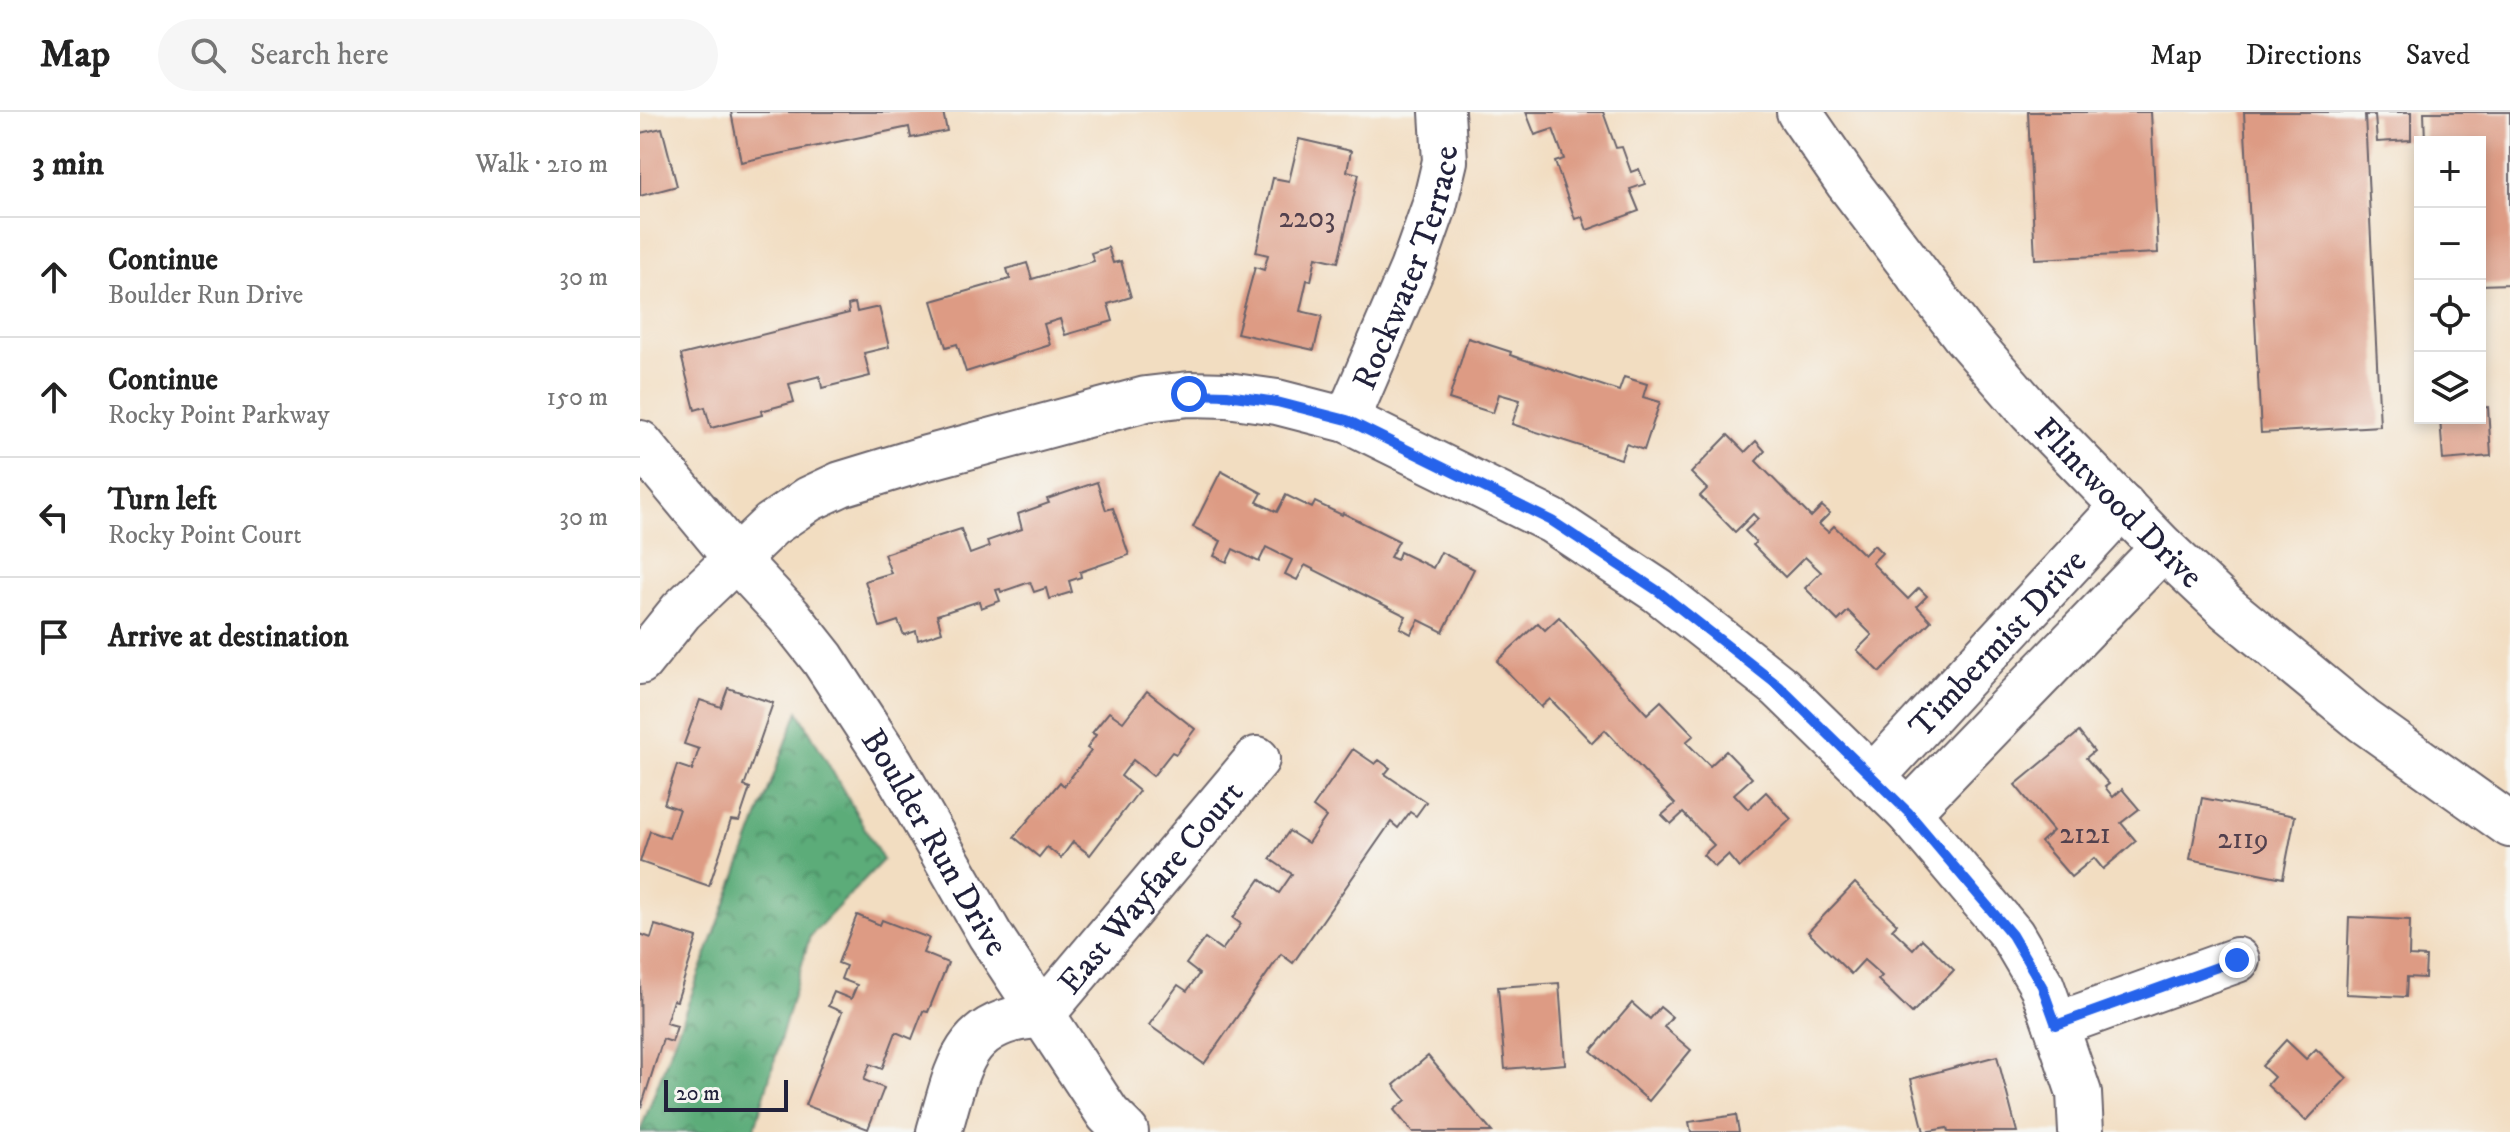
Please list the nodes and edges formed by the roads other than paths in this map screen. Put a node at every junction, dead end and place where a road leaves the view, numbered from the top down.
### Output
1 (1442, 112) edge
2 (1799, 112) edge
3 (1347, 420) junction
4 (640, 443) edge
5 (2123, 506) junction
6 (2163, 548) junction
7 (736, 559) junction
8 (640, 662) edge
9 (1257, 759) dead end
10 (1872, 778) junction
11 (1908, 812) junction
12 (2510, 825) edge
13 (2237, 960) dead end
14 (1041, 1016) junction
15 (2056, 1025) junction
16 (939, 1132) edge
17 (1126, 1132) edge
18 (2081, 1132) edge

1 - 3 street, Rockwater Terrace
2 - 5 street, Flintwood Drive
3 - 7 street
3 - 10 street
4 - 7 street, Boulder Run Drive
5 - 6 street, Flintwood Drive
5 - 10 street, Timbermist Drive
6 - 11 street, Timbermist Drive
6 - 12 street, Flintwood Drive
7 - 8 street
7 - 14 street, Boulder Run Drive
9 - 14 street, East Wayfare Court
10 - 11 street
11 - 15 street
13 - 15 street
14 - 16 street
14 - 17 street, Boulder Run Drive
15 - 18 street

